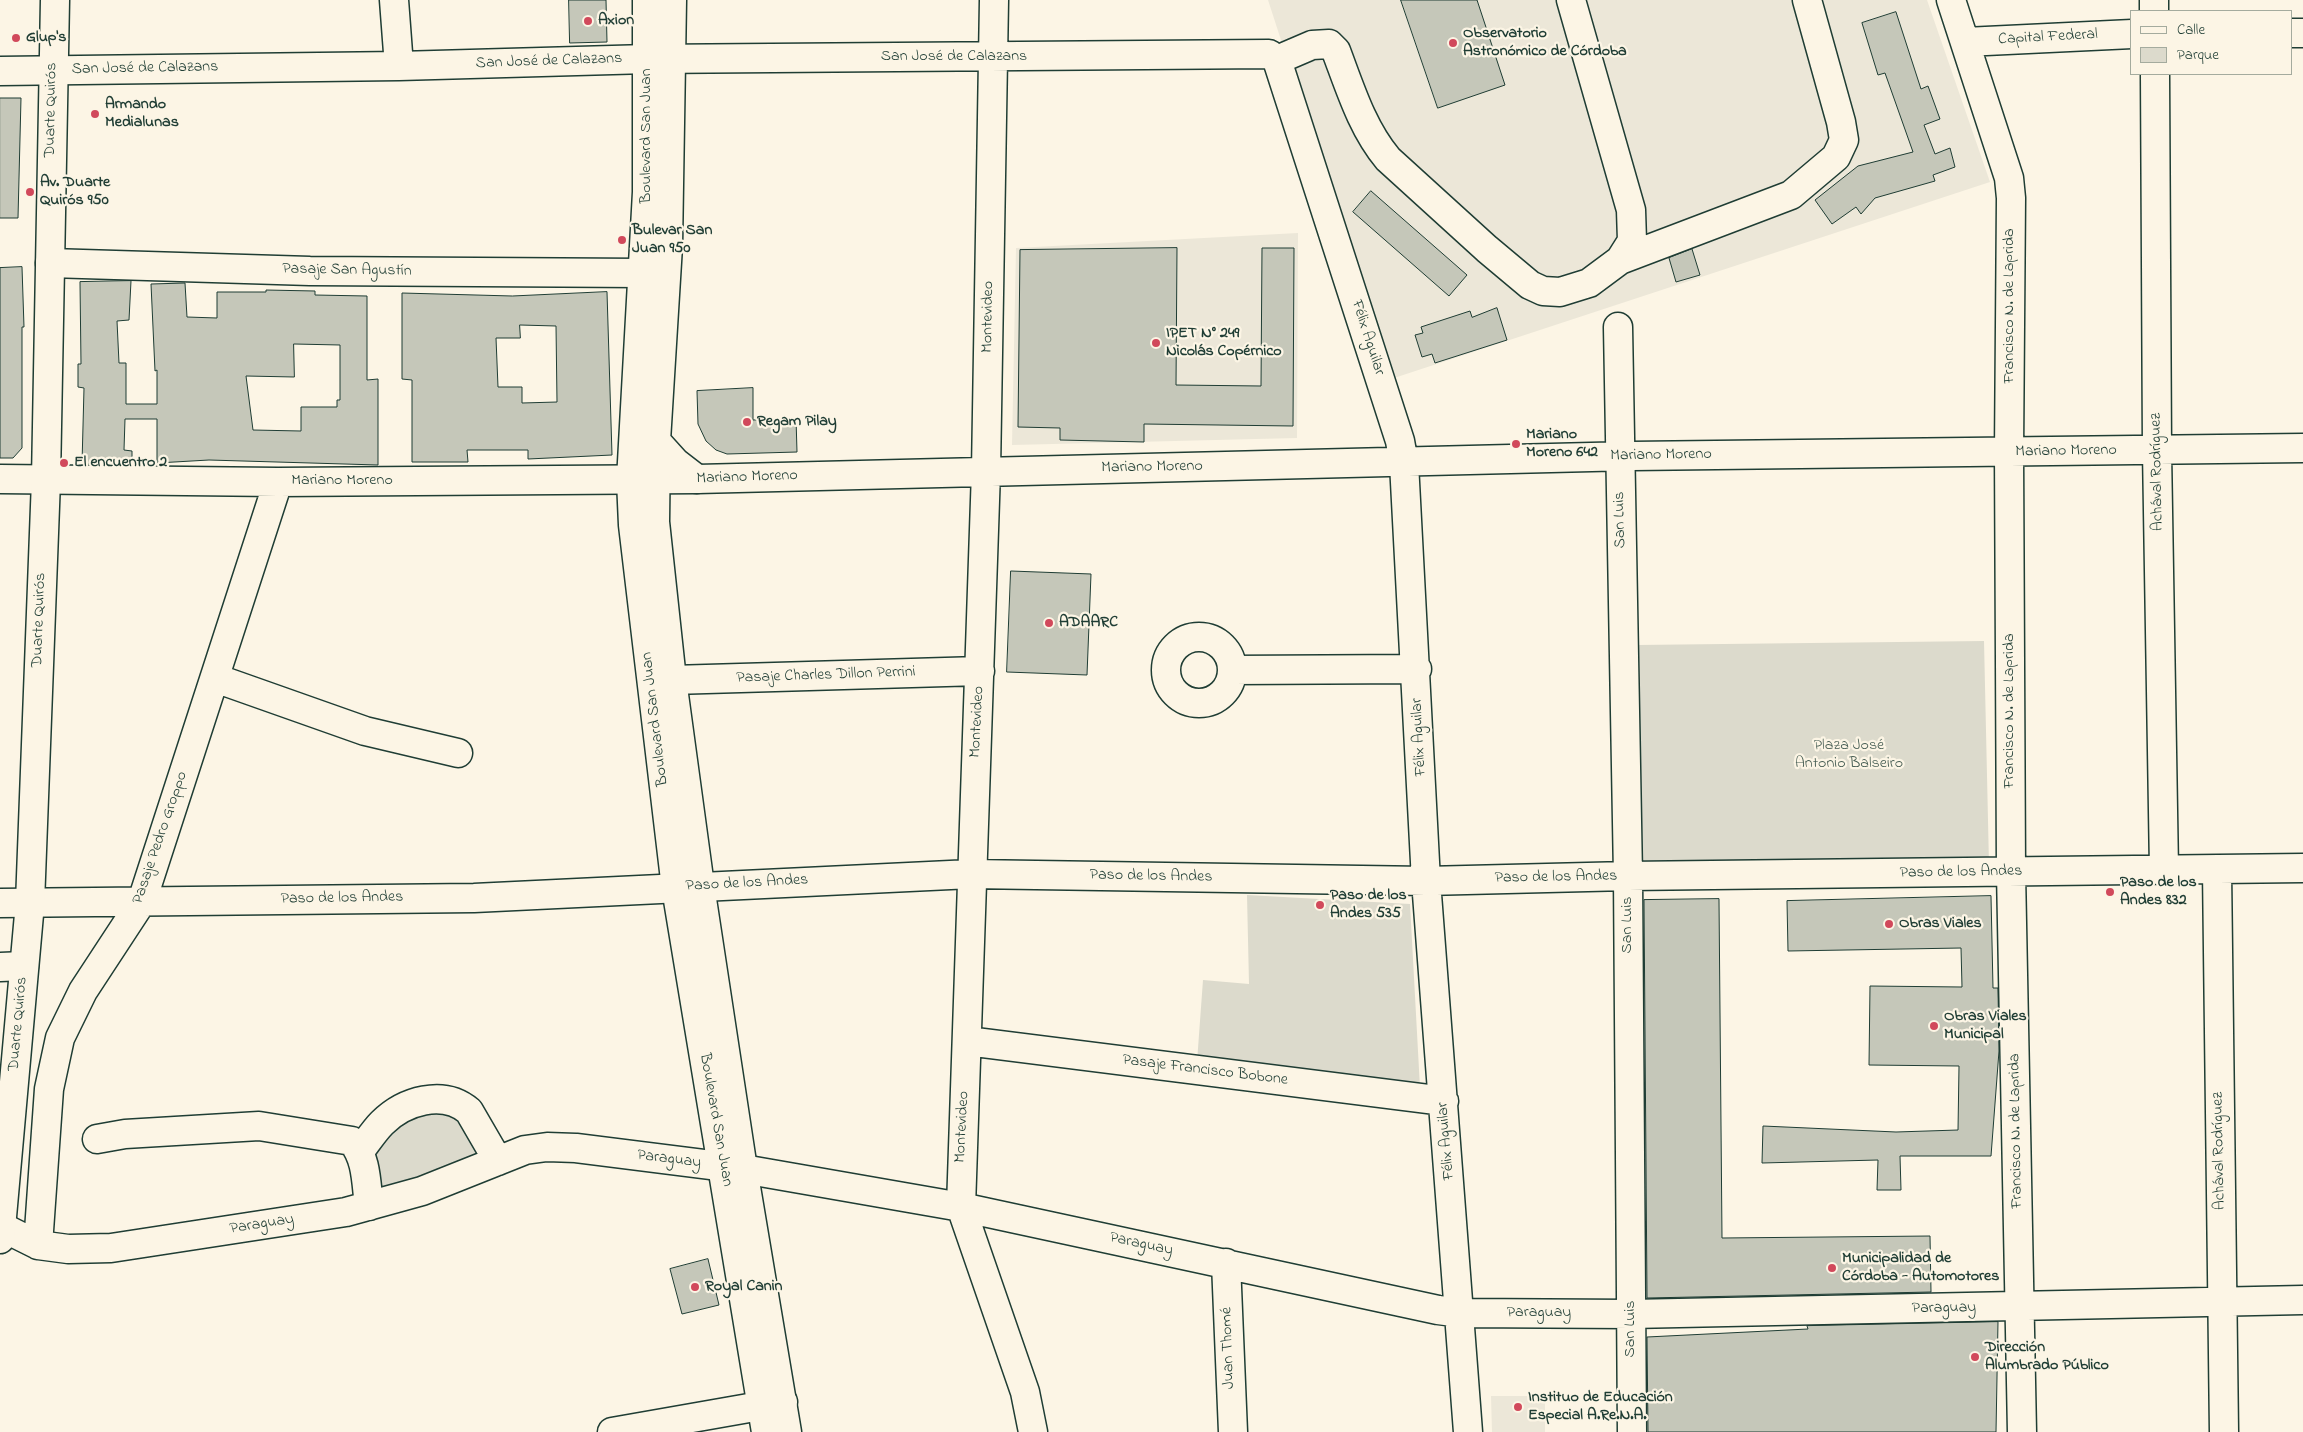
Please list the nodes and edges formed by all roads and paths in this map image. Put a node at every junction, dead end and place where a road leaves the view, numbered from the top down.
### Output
1 (55, 0) edge
2 (394, 0) edge
3 (647, 0) edge
4 (672, 0) edge
5 (994, 0) edge
6 (1571, 0) edge
7 (1807, 0) edge
8 (1951, 0) edge
9 (2130, 34) edge
10 (1965, 42) junction
11 (994, 56) junction
12 (660, 58) junction
13 (1277, 60) junction
14 (399, 66) junction
15 (52, 70) junction
16 (0, 71) edge
17 (2155, 75) edge
18 (1620, 260) junction
19 (50, 263) junction
20 (644, 273) junction
21 (1618, 327) dead end
22 (656, 441) junction
23 (2303, 448) edge
24 (2157, 451) junction
25 (2009, 452) junction
26 (1620, 456) junction
27 (1404, 463) junction
28 (986, 471) junction
29 (0, 479) edge
30 (697, 479) junction
31 (46, 480) junction
32 (643, 480) junction
33 (278, 482) junction
34 (1417, 669) junction
35 (1232, 670) dead end
36 (980, 671) junction
37 (215, 678) junction
38 (672, 680) junction
39 (458, 753) dead end
40 (2303, 868) edge
41 (2164, 870) junction
42 (2217, 870) junction
43 (2011, 872) junction
44 (971, 874) junction
45 (1628, 876) junction
46 (1426, 881) junction
47 (688, 887) junction
48 (142, 901) junction
49 (0, 903) edge
50 (30, 903) junction
51 (12, 967) edge
52 (967, 1041) junction
53 (7, 1087) edge
54 (1444, 1101) junction
55 (97, 1139) dead end
56 (360, 1151) junction
57 (498, 1161) junction
58 (733, 1168) junction
59 (369, 1206) junction
60 (961, 1207) junction
61 (0, 1230) edge
62 (38, 1245) junction
63 (1226, 1263) junction
64 (2303, 1300) edge
65 (2222, 1302) junction
66 (2021, 1307) junction
67 (1461, 1313) junction
68 (1631, 1314) junction
69 (773, 1404) junction
70 (612, 1432) edge
71 (766, 1432) edge
72 (787, 1432) edge
73 (1032, 1432) edge
74 (1232, 1432) edge
75 (1468, 1432) edge
76 (1632, 1432) edge
77 (2022, 1432) edge
78 (2224, 1432) edge

1 - 15 street, Duarte Quirós
2 - 14 street
3 - 12 street, Boulevard San Juan
4 - 12 street, Boulevard San Juan
5 - 11 street, Montevideo
6 - 18 street
7 - 18 street
8 - 10 street, Francisco N. de Laprida
9 - 10 street, Capital Federal
10 - 25 street, Francisco N. de Laprida
11 - 12 street, San José de Calazans
11 - 13 street, San José de Calazans
11 - 28 street, Montevideo
12 - 14 street, San José de Calazans
12 - 20 street, Boulevard San Juan
12 - 22 street, Boulevard San Juan
13 - 18 street
13 - 27 street, Félix Aguilar
14 - 15 street, San José de Calazans
15 - 16 street, San José de Calazans
15 - 19 street, Duarte Quirós
17 - 24 street, Achával Rodríguez
19 - 20 street, Pasaje San Agustín
19 - 31 street, Duarte Quirós
20 - 32 street, Boulevard San Juan
21 - 26 street, San Luis
22 - 30 street
22 - 32 street, Boulevard San Juan
23 - 24 street, Mariano Moreno
24 - 25 street, Mariano Moreno
24 - 41 street, Achával Rodríguez
25 - 26 street, Mariano Moreno
25 - 43 street, Francisco N. de Laprida
26 - 27 street, Mariano Moreno
26 - 45 street, San Luis
27 - 28 street, Mariano Moreno
27 - 34 street, Félix Aguilar
28 - 30 street, Mariano Moreno
28 - 36 street, Montevideo
29 - 31 street, Mariano Moreno
30 - 32 street, Mariano Moreno
31 - 33 street, Mariano Moreno
31 - 50 street, Duarte Quirós
32 - 33 street, Mariano Moreno
32 - 38 street, Boulevard San Juan
32 - 47 street, Boulevard San Juan
33 - 37 street, Pasaje Pedro Groppo
34 - 35 street
34 - 46 street, Félix Aguilar
36 - 38 street, Pasaje Charles Dillon Perrini
36 - 44 street, Montevideo
37 - 39 street
37 - 48 street, Pasaje Pedro Groppo
38 - 47 street, Boulevard San Juan
40 - 42 street, Paso de los Andes
41 - 42 street, Paso de los Andes
41 - 43 street, Paso de los Andes
42 - 65 street, Achával Rodríguez
43 - 45 street, Paso de los Andes
43 - 66 street, Francisco N. de Laprida
44 - 46 street, Paso de los Andes
44 - 47 street, Paso de los Andes
44 - 52 street, Montevideo
45 - 46 street, Paso de los Andes
45 - 68 street, San Luis
46 - 54 street, Félix Aguilar
47 - 48 street, Paso de los Andes
47 - 58 street, Boulevard San Juan
48 - 50 street, Paso de los Andes
48 - 62 street, Pasaje Pedro Groppo
49 - 50 street, Paso de los Andes
50 - 51 street, Duarte Quirós
51 - 53 street, Duarte Quirós
52 - 54 street, Pasaje Francisco Bobone
52 - 60 street, Montevideo
53 - 61 street, Duarte Quirós
54 - 67 street, Félix Aguilar
55 - 56 street
56 - 57 street
56 - 59 street
57 - 58 street, Paraguay
57 - 59 street, Paraguay
58 - 60 street, Paraguay
58 - 69 street, Boulevard San Juan
59 - 62 street, Paraguay
60 - 63 street, Paraguay
60 - 73 street, Montevideo
61 - 62 street, Paraguay
63 - 67 street, Paraguay
63 - 74 street, Juan Thomé
64 - 65 street, Paraguay
65 - 66 street, Paraguay
65 - 78 street, Achával Rodríguez
66 - 68 street, Paraguay
66 - 77 street, Francisco N. de Laprida
67 - 68 street, Paraguay
67 - 75 street, Félix Aguilar
68 - 76 street, San Luis
69 - 70 street
69 - 71 street, Boulevard San Juan
69 - 72 street, Boulevard San Juan

